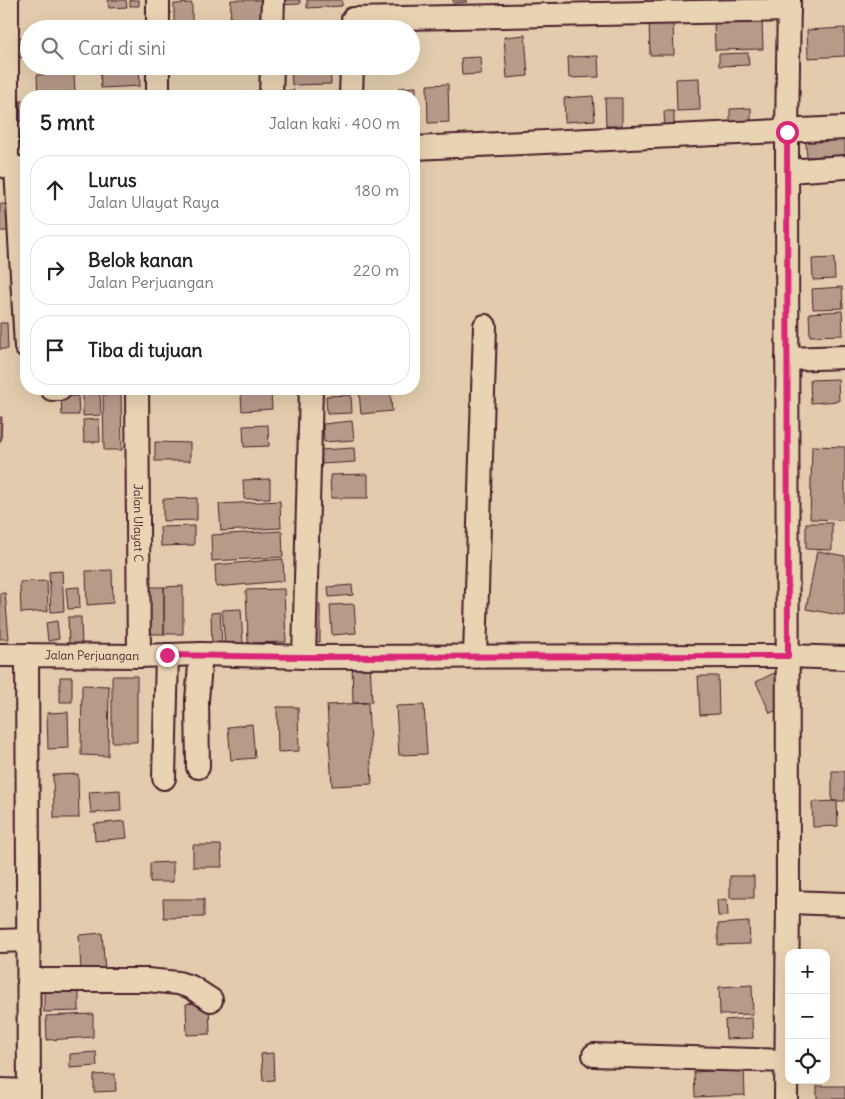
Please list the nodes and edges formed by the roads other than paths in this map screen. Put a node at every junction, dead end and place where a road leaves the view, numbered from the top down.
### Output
1 (7, 0) edge
2 (158, 0) edge
3 (273, 0) edge
4 (789, 5) edge
5 (353, 16) edge
6 (158, 20) edge
7 (272, 20) edge
8 (158, 75) edge
9 (272, 75) edge
10 (352, 75) edge
11 (158, 90) edge
12 (271, 90) edge
13 (351, 90) edge
14 (845, 128) edge
15 (787, 132) junction
16 (420, 148) edge
17 (12, 167) edge
18 (845, 167) edge
19 (788, 172) junction
20 (20, 270) edge
21 (485, 326) dead end
22 (845, 357) edge
23 (787, 359) junction
24 (137, 395) edge
25 (311, 395) edge
26 (201, 654) junction
27 (0, 655) edge
28 (27, 655) junction
29 (167, 655) junction
30 (139, 656) junction
31 (475, 656) junction
32 (788, 656) junction
33 (304, 657) junction
34 (845, 658) edge
35 (198, 767) dead end
36 (164, 778) dead end
37 (788, 902) junction
38 (845, 904) edge
39 (27, 940) junction
40 (0, 941) edge
41 (29, 980) junction
42 (211, 1000) dead end
43 (786, 1039) edge
44 (594, 1055) dead end
45 (785, 1061) edge
46 (786, 1084) edge
47 (0, 1090) edge
48 (29, 1095) edge
49 (786, 1099) edge

1 - 17 street
2 - 6 street
3 - 7 street
4 - 5 street
4 - 15 street
8 - 11 street
9 - 12 street
10 - 13 street
14 - 15 street
15 - 16 street
15 - 19 street
17 - 20 street
18 - 19 street
19 - 23 street
21 - 31 street
22 - 23 street
23 - 32 street
24 - 30 street, Jalan Ulayat C
25 - 33 street
26 - 29 street, Jalan Perjuangan
26 - 33 street, Jalan Perjuangan
26 - 35 street
27 - 28 street, Jalan Perjuangan
28 - 30 street, Jalan Perjuangan
28 - 39 street
29 - 30 street, Jalan Perjuangan
29 - 36 street
31 - 32 street, Jalan Perjuangan
31 - 33 street, Jalan Perjuangan
32 - 34 street, Jalan Perjuangan
32 - 37 street
37 - 38 street
37 - 43 street
39 - 40 street
39 - 41 street
41 - 42 street
41 - 48 street
44 - 45 street
46 - 49 street
47 - 48 street

